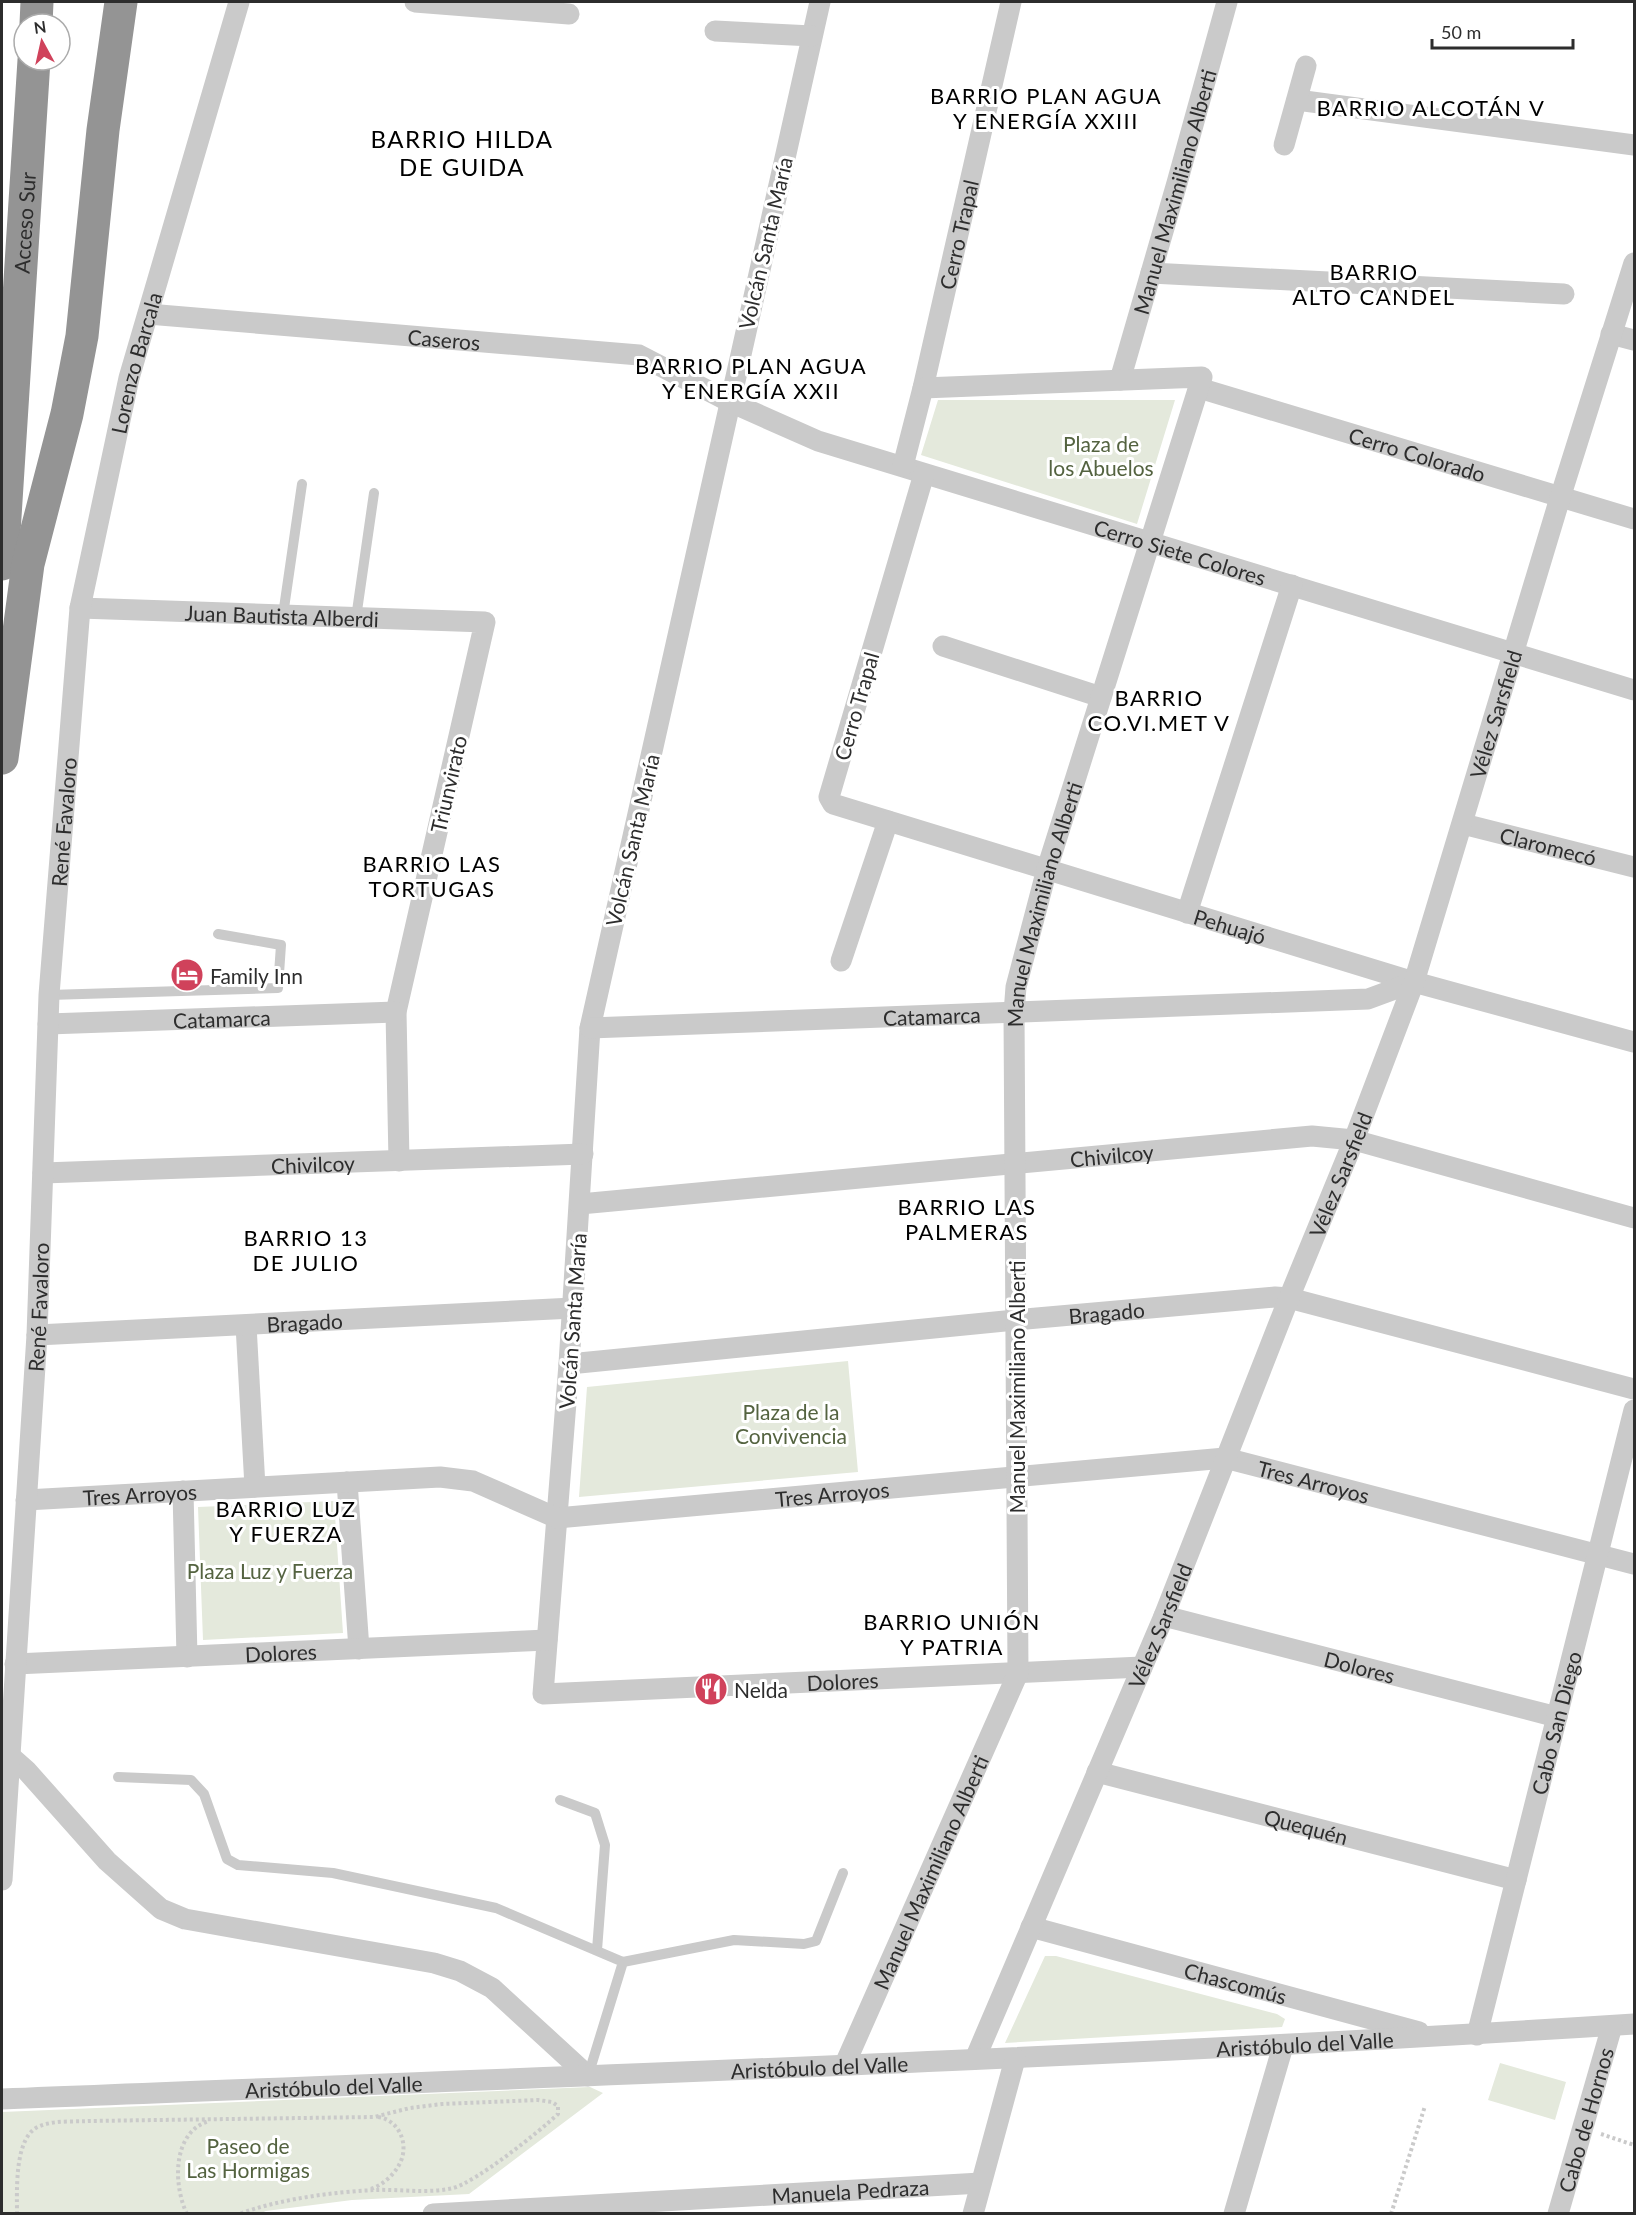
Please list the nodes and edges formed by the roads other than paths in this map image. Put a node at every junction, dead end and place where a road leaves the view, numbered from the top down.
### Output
1 (121, 2) edge
2 (239, 2) edge
3 (415, 2) edge
4 (820, 2) edge
5 (1011, 2) edge
6 (1227, 2) edge
7 (569, 14) dead end
8 (715, 32) dead end
9 (812, 36) junction
10 (1306, 66) dead end
11 (33, 72) edge
12 (1297, 100) junction
13 (1284, 145) dead end
14 (1635, 145) edge
15 (1635, 263) edge
16 (1151, 273) junction
17 (1564, 294) dead end
18 (148, 314) junction
19 (1611, 334) junction
20 (1635, 340) edge
21 (1120, 380) junction
22 (1200, 383) junction
23 (923, 388) junction
24 (730, 402) junction
25 (903, 466) junction
26 (924, 474) junction
27 (302, 484) dead end
28 (374, 494) dead end
29 (1560, 498) junction
30 (1635, 519) edge
31 (1150, 541) junction
32 (2, 564) edge
33 (1292, 585) junction
34 (80, 608) junction
35 (283, 615) junction
36 (356, 618) junction
37 (485, 622) joint
38 (943, 646) dead end
39 (1513, 654) junction
40 (1635, 690) edge
41 (1101, 697) junction
42 (69, 732) joint
43 (2, 758) edge
44 (830, 800) joint
45 (888, 821) junction
46 (1463, 824) junction
47 (1635, 867) edge
48 (1047, 870) junction
49 (1187, 912) junction
50 (218, 934) dead end
51 (841, 961) dead end
52 (1414, 982) junction
53 (49, 995) junction
54 (396, 1012) junction
55 (1014, 1013) junction
56 (48, 1024) junction
57 (590, 1028) junction
58 (1635, 1042) edge
59 (1354, 1140) junction
60 (583, 1154) junction
61 (399, 1161) junction
62 (1014, 1162) junction
63 (43, 1173) junction
64 (580, 1204) junction
65 (1635, 1218) edge
66 (1289, 1298) junction
67 (573, 1308) junction
68 (1015, 1320) junction
69 (246, 1325) junction
70 (37, 1335) junction
71 (569, 1364) junction
72 (1635, 1389) edge
73 (1635, 1410) edge
74 (1225, 1458) junction
75 (1016, 1478) junction
76 (347, 1482) junction
77 (255, 1487) junction
78 (183, 1491) junction
79 (26, 1500) junction
80 (557, 1518) junction
81 (1598, 1554) junction
82 (1635, 1564) edge
83 (1164, 1616) junction
84 (547, 1640) junction
85 (359, 1648) junction
86 (187, 1657) junction
87 (15, 1664) junction
88 (1142, 1667) junction
89 (1018, 1673) junction
90 (543, 1694) joint
91 (1557, 1717) junction
92 (9, 1755) junction
93 (1097, 1772) junction
94 (118, 1777) dead end
95 (560, 1800) dead end
96 (843, 1873) dead end
97 (2, 1880) edge
98 (1516, 1880) junction
99 (1031, 1927) junction
100 (597, 1950) junction
101 (624, 1962) junction
102 (1635, 2024) edge
103 (1612, 2026) junction
104 (1476, 2035) junction
105 (1438, 2037) junction
106 (1283, 2046) junction
107 (975, 2059) junction
108 (1015, 2059) junction
109 (845, 2064) junction
110 (588, 2076) junction
111 (2, 2099) edge
112 (981, 2183) junction
113 (433, 2214) edge
114 (973, 2214) edge
115 (1234, 2214) edge
116 (1558, 2214) edge

1 - 43 highway
2 - 18 street, Lorenzo Barcala
3 - 7 street
4 - 9 street, Volcán Santa María
5 - 23 street, Cerro Trapal
6 - 16 street, Manuel Maximiliano Alberti
8 - 9 street
9 - 24 street, Volcán Santa María
10 - 12 street
11 - 32 highway, Acceso Sur
12 - 13 street
12 - 14 street
15 - 19 street, Vélez Sarsfield
16 - 17 street
16 - 21 street, Manuel Maximiliano Alberti
18 - 24 street, Caseros
18 - 34 street, Lorenzo Barcala
19 - 20 street
19 - 29 street, Vélez Sarsfield
21 - 22 street, Cerro Colorado
21 - 23 street, Cerro Colorado
22 - 29 street, Cerro Colorado
22 - 31 street, Manuel Maximiliano Alberti
23 - 25 street, Cerro Trapal
24 - 25 street, Cerro Siete Colores
24 - 57 street, Volcán Santa María
25 - 26 street, Cerro Siete Colores
26 - 31 street, Cerro Siete Colores
26 - 44 street, Cerro Trapal
27 - 35 lane
28 - 36 lane
29 - 30 street, Cerro Colorado
29 - 39 street, Vélez Sarsfield
31 - 33 street, Cerro Siete Colores
31 - 41 street, Manuel Maximiliano Alberti
33 - 39 street, Cerro Siete Colores
33 - 49 street
34 - 35 street, Juan Bautista Alberdi
34 - 42 street, Lorenzo Barcala
35 - 36 street, Juan Bautista Alberdi
36 - 37 street, Juan Bautista Alberdi
37 - 54 street, Triunvirato
38 - 41 street
39 - 40 street, Cerro Siete Colores
39 - 46 street, Vélez Sarsfield
41 - 48 street, Manuel Maximiliano Alberti
42 - 53 street, René Favaloro
44 - 45 street, Pehuajó
45 - 48 street, Pehuajó
45 - 51 street
46 - 47 street, Claromecó
46 - 52 street, Vélez Sarsfield
48 - 49 street, Pehuajó
48 - 55 street, Manuel Maximiliano Alberti
49 - 52 street, Pehuajó
50 - 53 lane
52 - 55 street, Catamarca
52 - 58 street, Pehuajó
52 - 59 street, Vélez Sarsfield
53 - 56 street, René Favaloro
54 - 56 street, Catamarca
54 - 61 street, Triunvirato
55 - 57 street, Catamarca
55 - 62 street, Manuel Maximiliano Alberti
56 - 63 street, René Favaloro
57 - 60 street, Volcán Santa María
59 - 62 street, Chivilcoy
59 - 65 street, Chivilcoy
59 - 66 street, Vélez Sarsfield
60 - 61 street, Chivilcoy
60 - 64 street, Volcán Santa María
61 - 63 street, Chivilcoy
62 - 64 street, Chivilcoy
62 - 68 street, Manuel Maximiliano Alberti
63 - 70 street, René Favaloro
64 - 67 street, Volcán Santa María
66 - 68 street, Bragado
66 - 72 street, Bragado
66 - 74 street, Vélez Sarsfield
67 - 69 street, Bragado
67 - 71 street, Volcán Santa María
68 - 71 street, Bragado
68 - 75 street, Manuel Maximiliano Alberti
69 - 70 street, Bragado
69 - 77 street
70 - 79 street, René Favaloro
71 - 80 street, Volcán Santa María
73 - 81 street, Cabo San Diego
74 - 75 street, Tres Arroyos
74 - 81 street, Tres Arroyos
74 - 83 street, Vélez Sarsfield
75 - 80 street, Tres Arroyos
75 - 89 street, Manuel Maximiliano Alberti
76 - 77 street, Tres Arroyos
76 - 80 street, Tres Arroyos
76 - 85 street
77 - 78 street, Tres Arroyos
78 - 79 street, Tres Arroyos
78 - 86 street
79 - 87 street, René Favaloro
80 - 84 street, Volcán Santa María
81 - 82 street, Tres Arroyos
81 - 91 street, Cabo San Diego
83 - 88 street, Vélez Sarsfield
83 - 91 street, Dolores
84 - 85 street, Dolores
84 - 90 street, Volcán Santa María
85 - 86 street, Dolores
86 - 87 street, Dolores
87 - 92 street, René Favaloro
88 - 89 street, Dolores
88 - 93 street, Vélez Sarsfield
89 - 90 street, Dolores
89 - 109 street, Manuel Maximiliano Alberti
91 - 98 street, Cabo San Diego
92 - 97 street, René Favaloro
92 - 110 street
93 - 98 street, Quequén
93 - 99 street, Vélez Sarsfield
94 - 100 lane
95 - 100 lane
96 - 101 lane
98 - 104 street, Cabo San Diego
99 - 105 street, Chascomús
99 - 107 street, Vélez Sarsfield
100 - 101 lane
101 - 110 lane
102 - 103 street, Aristóbulo del Valle
103 - 104 street, Aristóbulo del Valle
103 - 116 street, Cabo de Hornos
104 - 105 street, Aristóbulo del Valle
105 - 106 street, Aristóbulo del Valle
106 - 108 street, Aristóbulo del Valle
106 - 115 street
107 - 108 street, Aristóbulo del Valle
107 - 109 street, Aristóbulo del Valle
108 - 112 street
109 - 110 street, Aristóbulo del Valle
110 - 111 street, Aristóbulo del Valle
112 - 113 street, Manuela Pedraza
112 - 114 street

